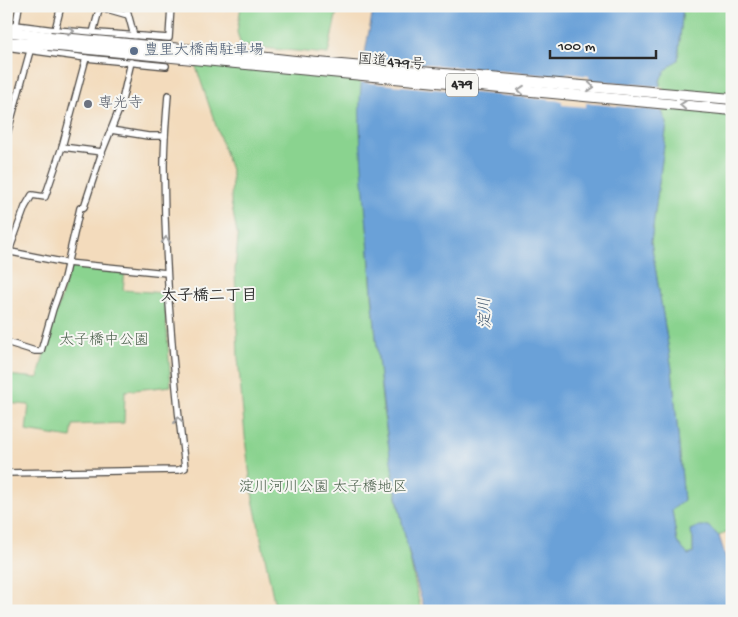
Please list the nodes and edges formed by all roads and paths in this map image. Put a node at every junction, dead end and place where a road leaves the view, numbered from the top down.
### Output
1 (19, 6) edge
2 (61, 6) edge
3 (126, 6) edge
4 (171, 6) edge
5 (100, 7) edge
6 (128, 15) junction
7 (16, 25) junction
8 (6, 30) edge
9 (92, 33) junction
10 (134, 36) junction
11 (51, 37) junction
12 (6, 42) edge
13 (6, 47) edge
14 (30, 51) junction
15 (86, 58) junction
16 (130, 62) junction
17 (166, 66) dead end
18 (168, 94) dead end
19 (732, 99) edge
20 (6, 105) edge
21 (15, 105) junction
22 (732, 110) edge
23 (111, 130) junction
24 (166, 136) junction
25 (6, 138) edge
26 (62, 147) junction
27 (102, 152) junction
28 (8, 251) edge
29 (67, 263) junction
30 (167, 273) junction
31 (6, 342) edge
32 (6, 473) edge

1 - 7 street
2 - 11 street
3 - 6 street
4 - 10 street
5 - 6 street
5 - 9 street
6 - 10 street
7 - 8 street
7 - 11 street
8 - 11 highway, 479
9 - 10 street
11 -> 9 street
11 - 12 highway, 479
11 -> 19 highway, 国道479号 / 479, bridge
22 -> 11 highway, 国道479号 / 479, bridge
13 - 14 street
14 - 15 street
14 - 21 street
15 - 16 street
15 - 26 street
16 - 17 street
16 - 23 street
18 - 24 street
20 - 21 street
21 - 25 street
23 - 24 street
23 - 27 street
30 -> 24 street
26 - 27 street
26 - 28 street
27 - 29 street
28 - 29 street
29 - 30 street
29 - 31 street
32 -> 30 street

